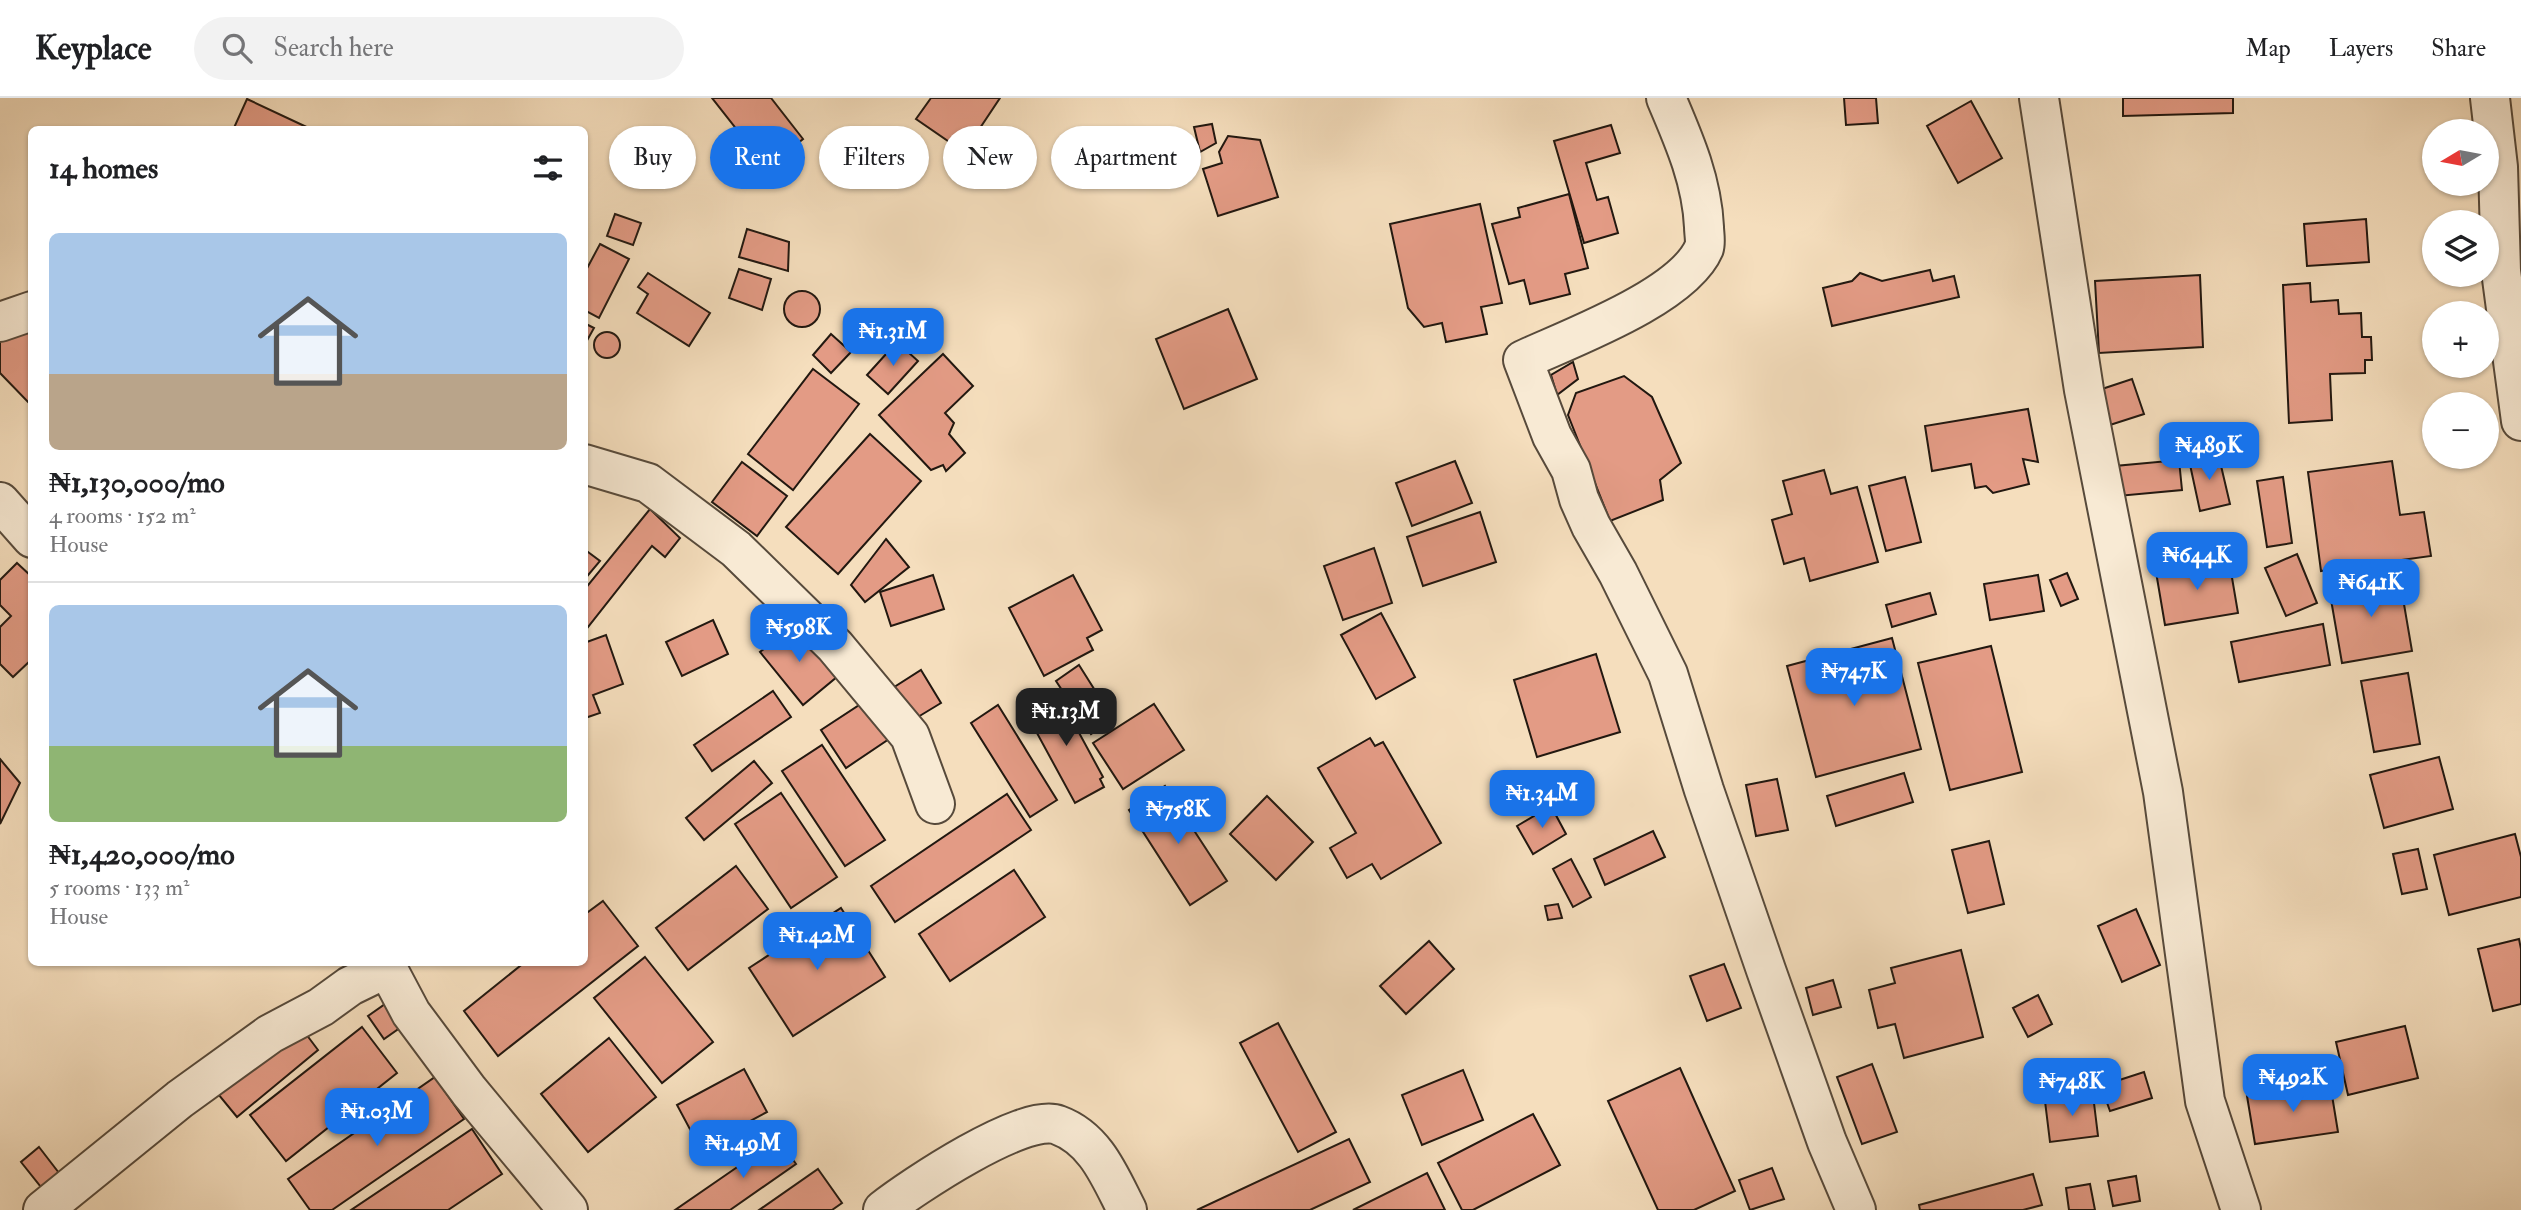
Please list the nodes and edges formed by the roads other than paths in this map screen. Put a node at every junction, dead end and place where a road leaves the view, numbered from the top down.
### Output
1 (1666, 98) edge
2 (2039, 98) edge
3 (2490, 98) edge
4 (28, 312) edge
5 (0, 322) edge
6 (2521, 421) edge
7 (588, 465) edge
8 (0, 502) edge
9 (28, 534) edge
10 (935, 804) dead end
11 (383, 966) edge
12 (386, 966) edge
13 (44, 1210) edge
14 (568, 1210) edge
15 (883, 1210) edge
16 (1127, 1210) edge
17 (1856, 1210) edge
18 (2241, 1210) edge

1 - 17 street
2 - 18 street
3 - 6 street
4 - 5 street
7 - 10 street
8 - 9 street
11 - 13 street
12 - 14 street
15 - 16 street

